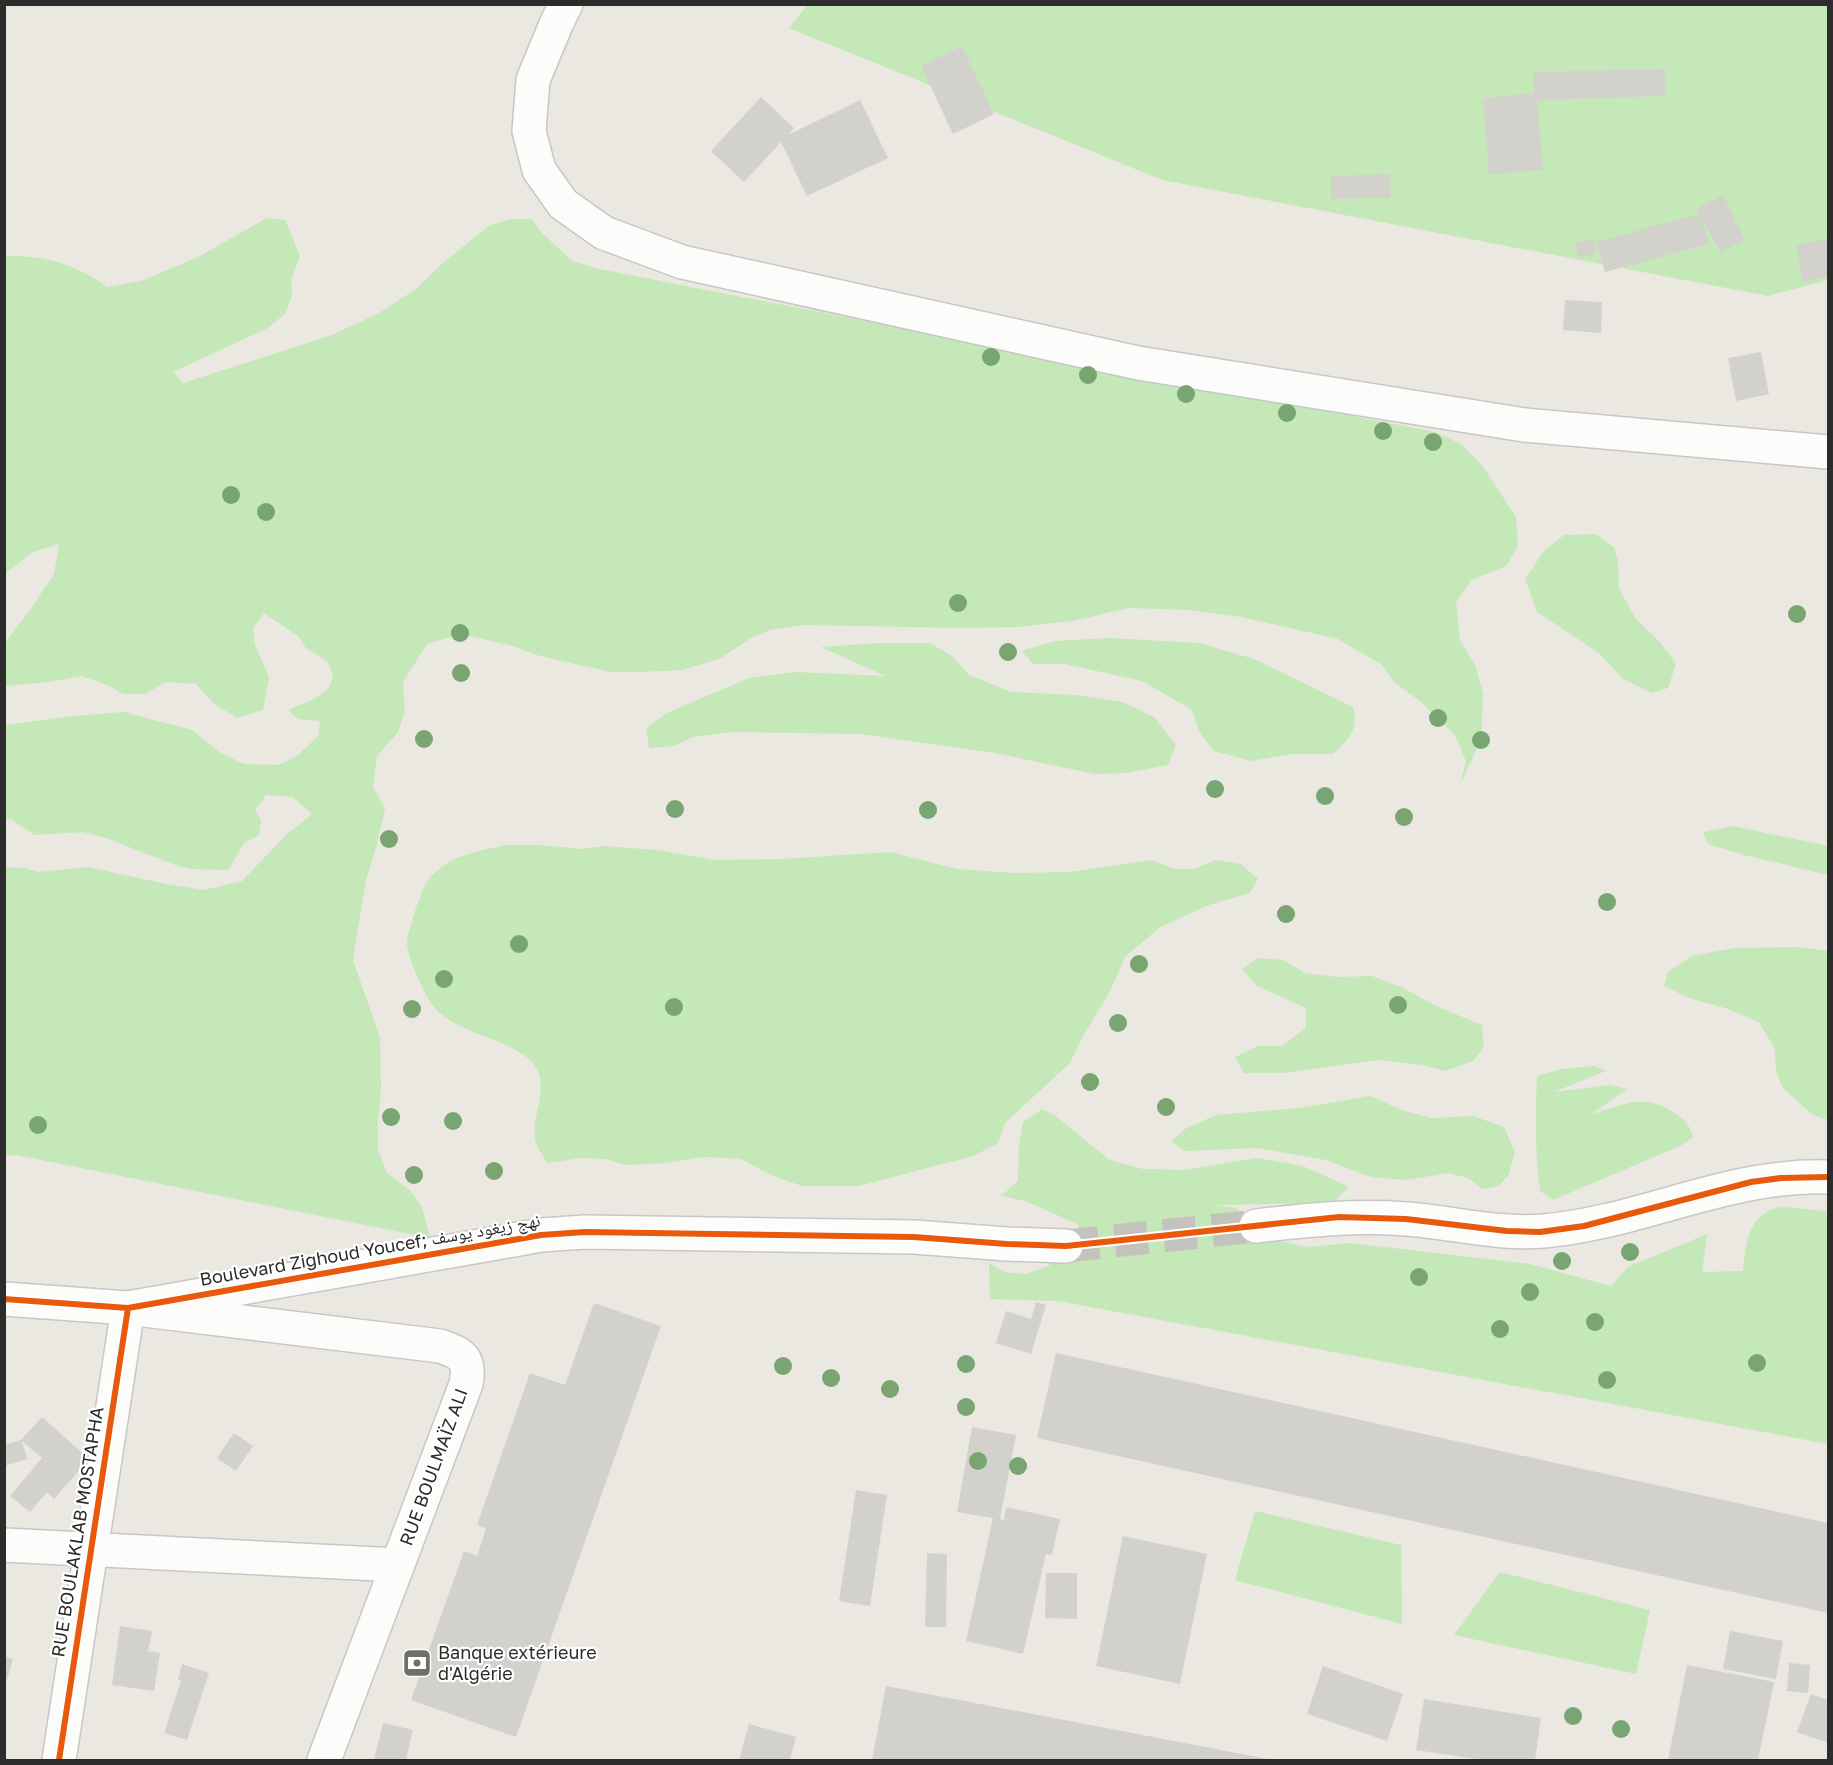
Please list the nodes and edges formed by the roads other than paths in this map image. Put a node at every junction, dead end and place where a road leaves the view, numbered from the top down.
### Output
1 (566, 4) edge
2 (1828, 452) edge
3 (1828, 1177) edge
4 (1256, 1226) tunnel mouth
5 (1065, 1245) tunnel mouth
6 (4, 1299) edge
7 (128, 1308) junction
8 (4, 1545) edge
9 (91, 1549) junction
10 (398, 1565) junction
11 (59, 1761) edge
12 (324, 1761) edge

1 - 2 street
3 - 4 street
5 - 7 street, Boulevard Zighoud Youcef; نهج زيغود يوسف
6 - 7 street, Boulevard Zighoud Youcef; نهج زيغود يوسف
7 - 9 street, RUE BOULAKLAB MOSTAPHA
7 - 10 street, RUE BOULMAÏZ ALI
8 - 9 street
9 - 10 street
9 - 11 street, RUE BOULAKLAB MOSTAPHA
10 - 12 street, RUE BOULMAÏZ ALI

